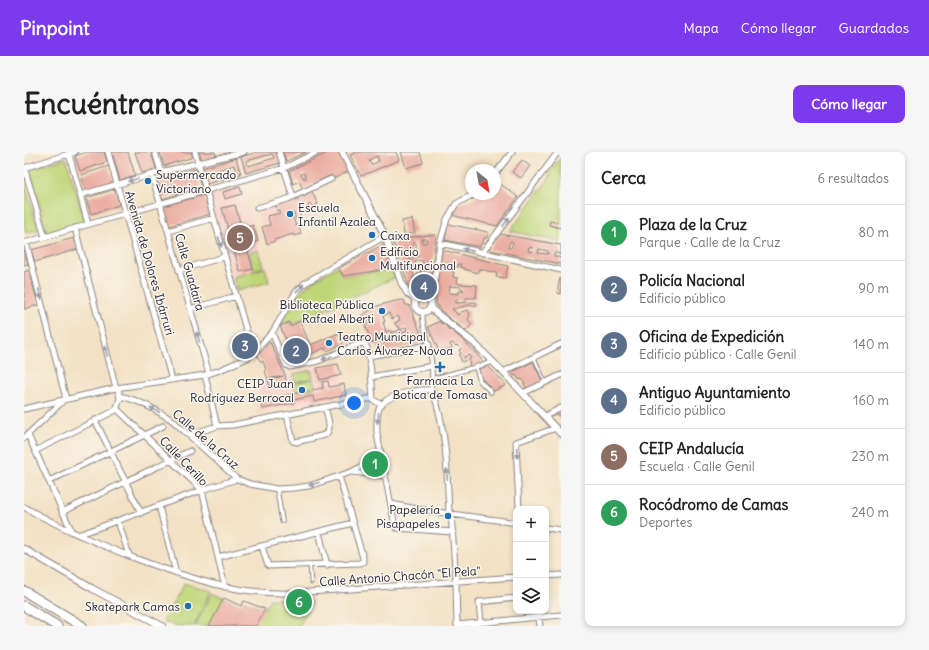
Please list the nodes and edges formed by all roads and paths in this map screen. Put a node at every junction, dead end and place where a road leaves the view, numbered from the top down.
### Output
1 (75, 152) edge
2 (108, 152) edge
3 (155, 152) edge
4 (195, 152) edge
5 (242, 152) edge
6 (279, 152) edge
7 (317, 152) edge
8 (342, 152) edge
9 (512, 152) edge
10 (558, 152) edge
11 (68, 154) junction
12 (198, 164) junction
13 (501, 166) edge
14 (24, 168) edge
15 (284, 168) junction
16 (161, 172) junction
17 (152, 175) junction
18 (331, 179) dead end
19 (117, 184) junction
20 (206, 190) junction
21 (80, 195) junction
22 (293, 197) junction
23 (465, 198) edge
24 (160, 204) junction
25 (257, 208) dead end
26 (126, 214) junction
27 (214, 218) junction
28 (88, 224) junction
29 (75, 228) junction
30 (168, 231) junction
31 (385, 236) junction
32 (45, 237) junction
33 (25, 243) edge
34 (440, 243) junction
35 (482, 253) junction
36 (224, 257) junction
37 (178, 270) junction
38 (561, 270) edge
39 (236, 296) junction
40 (428, 298) junction
41 (417, 300) junction
42 (430, 308) junction
43 (190, 310) junction
44 (423, 312) junction
45 (272, 332) junction
46 (561, 344) edge
47 (429, 345) junction
48 (253, 354) junction
49 (369, 356) junction
50 (534, 357) junction
51 (493, 362) junction
52 (432, 366) junction
53 (476, 368) junction
54 (503, 372) junction
55 (207, 375) junction
56 (561, 375) edge
57 (371, 377) junction
58 (432, 379) junction
59 (172, 380) junction
60 (546, 382) junction
61 (117, 388) junction
62 (431, 390) junction
63 (491, 392) dead end
64 (522, 393) junction
65 (120, 396) junction
66 (65, 400) junction
67 (373, 400) junction
68 (48, 403) junction
69 (382, 404) junction
70 (325, 407) junction
71 (561, 408) edge
72 (24, 409) edge
73 (117, 409) junction
74 (52, 412) junction
75 (287, 414) junction
76 (545, 416) junction
77 (95, 420) junction
78 (163, 426) dead end
79 (217, 426) junction
80 (556, 428) junction
81 (561, 434) edge
82 (144, 435) junction
83 (188, 435) junction
84 (26, 437) edge
85 (35, 451) junction
86 (111, 451) junction
87 (190, 451) dead end
88 (381, 457) junction
89 (170, 461) junction
90 (351, 472) junction
91 (339, 476) junction
92 (385, 476) junction
93 (237, 479) junction
94 (49, 481) junction
95 (126, 482) junction
96 (277, 489) junction
97 (202, 490) junction
98 (390, 504) junction
99 (159, 506) junction
100 (519, 506) edge
101 (24, 507) edge
102 (62, 512) junction
103 (141, 513) junction
104 (450, 513) junction
105 (118, 521) junction
106 (282, 521) dead end
107 (353, 523) junction
108 (513, 523) edge
109 (549, 528) edge
110 (561, 530) edge
111 (72, 532) junction
112 (319, 532) junction
113 (453, 532) junction
114 (78, 535) junction
115 (262, 546) junction
116 (24, 549) edge
117 (129, 556) junction
118 (218, 557) junction
119 (327, 565) junction
120 (310, 566) junction
121 (176, 573) junction
122 (561, 575) edge
123 (549, 576) edge
124 (513, 577) edge
125 (456, 581) junction
126 (311, 583) dead end
127 (225, 587) junction
128 (24, 591) edge
129 (513, 598) edge
130 (24, 606) edge
131 (538, 614) edge
132 (561, 615) edge
133 (481, 623) junction
134 (57, 626) edge
135 (82, 626) edge
136 (162, 626) edge
137 (457, 626) edge
138 (540, 626) edge

1 - 11 street
2 - 19 street, Avenida de Dolores Ibárruri
3 - 16 street
4 - 12 street
5 - 12 street
6 - 15 street
7 - 15 street
8 - 31 street
9 - 13 street
35 -> 10 street
11 - 14 street
11 - 21 street
12 - 16 street
12 - 20 street
14 - 32 street
15 - 20 street
15 - 22 street
16 - 17 street
17 -> 19 street
17 - 24 street, Calle Guadaira
18 - 22 street
19 - 21 street
19 - 26 street, Avenida de Dolores Ibárruri
20 - 24 street
20 - 27 street
21 - 28 street
22 - 25 street
23 - 34 street
24 - 26 street
24 - 30 street, Calle Guadaira
26 - 28 street
26 - 59 street, Avenida de Dolores Ibárruri
27 - 30 street
27 -> 36 street
28 - 29 street
29 - 32 street
61 -> 29 street
30 - 37 street, Calle Guadaira
31 - 41 street
45 -> 31 street
32 - 33 street
33 -> 66 street
35 -> 34 street
34 - 40 street
35 - 38 street
36 - 37 street
36 - 39 street
37 - 43 street, Calle Guadaira
39 - 43 street
39 - 48 street
40 - 41 street
40 - 42 street
41 - 44 street
42 - 44 street
42 - 51 street
55 -> 43 street, Calle Guadaira
44 - 47 street
45 - 48 street
49 -> 45 street
46 - 50 street
47 - 49 street
47 - 52 street
48 - 55 street
49 - 57 street
50 - 54 street
50 - 60 lane
51 - 53 street
51 - 54 street
52 - 57 street
52 - 58 street
53 - 58 street
53 - 63 street
54 - 64 street
55 - 59 street
55 - 79 street, Calle Guadaira
56 - 60 street
57 - 67 street
58 - 62 street
59 - 61 street
60 - 64 street
61 - 65 street
61 - 66 street
62 - 69 street
104 -> 62 street
64 - 76 street
65 - 73 street
83 -> 65 street, Calle de la Cruz
66 - 68 street
66 - 74 street
67 - 69 street
67 - 70 street
68 - 72 street
68 - 74 street
69 -> 88 street
70 - 75 street
70 - 75 street
71 - 76 street
73 - 77 street
73 - 82 street, Calle Cerillo
74 - 84 street
75 - 79 street
76 - 80 street
77 - 85 street
77 - 86 street
78 - 82 street
79 - 83 street
80 - 81 street
80 -> 100 street
82 - 86 street
82 - 89 street, Calle Cerillo
83 - 93 street, Calle de la Cruz
84 - 85 street
85 - 94 street
86 - 94 street
86 - 95 street
87 - 89 street
88 - 90 street, Calle de la Cruz
88 - 92 street
89 - 95 street
89 - 97 street, Calle Cerillo
90 - 91 street, Calle de la Cruz
90 - 92 street, Calle de la Cruz
91 -> 96 street, Calle de la Cruz
91 - 107 street
92 - 98 street
93 - 96 street, Calle de la Cruz
93 - 97 street
94 - 102 street
95 - 102 street
95 - 103 street
96 - 106 street
97 - 99 street
97 - 118 street, Calle Cerillo
98 - 104 street
98 - 113 street
99 - 103 street
99 - 121 street
101 - 111 street, Calle Antonio Chacón "El Pela"
102 - 111 street
103 - 105 street
104 - 108 street
104 - 113 street
105 - 114 street
105 - 117 street
107 - 112 street
107 - 119 street
109 - 110 street
111 - 114 street, Calle Antonio Chacón "El Pela"
112 - 115 street
112 - 119 street
113 - 125 street
114 - 117 street, Calle Antonio Chacón "El Pela"
115 - 118 street
115 - 120 street
116 - 136 street
117 - 121 street, Calle Antonio Chacón "El Pela"
118 - 127 street, Calle Cerillo
119 - 120 street
120 - 126 lane
121 - 127 street, Calle Antonio Chacón "El Pela"
122 - 123 street
124 - 125 street, Calle Antonio Chacón "El Pela"
125 - 127 street, Calle Antonio Chacón "El Pela"
125 - 137 street
128 - 135 highway
129 - 133 street
130 - 134 highway
131 - 132 street
131 - 133 street
131 - 138 street
133 - 137 street

